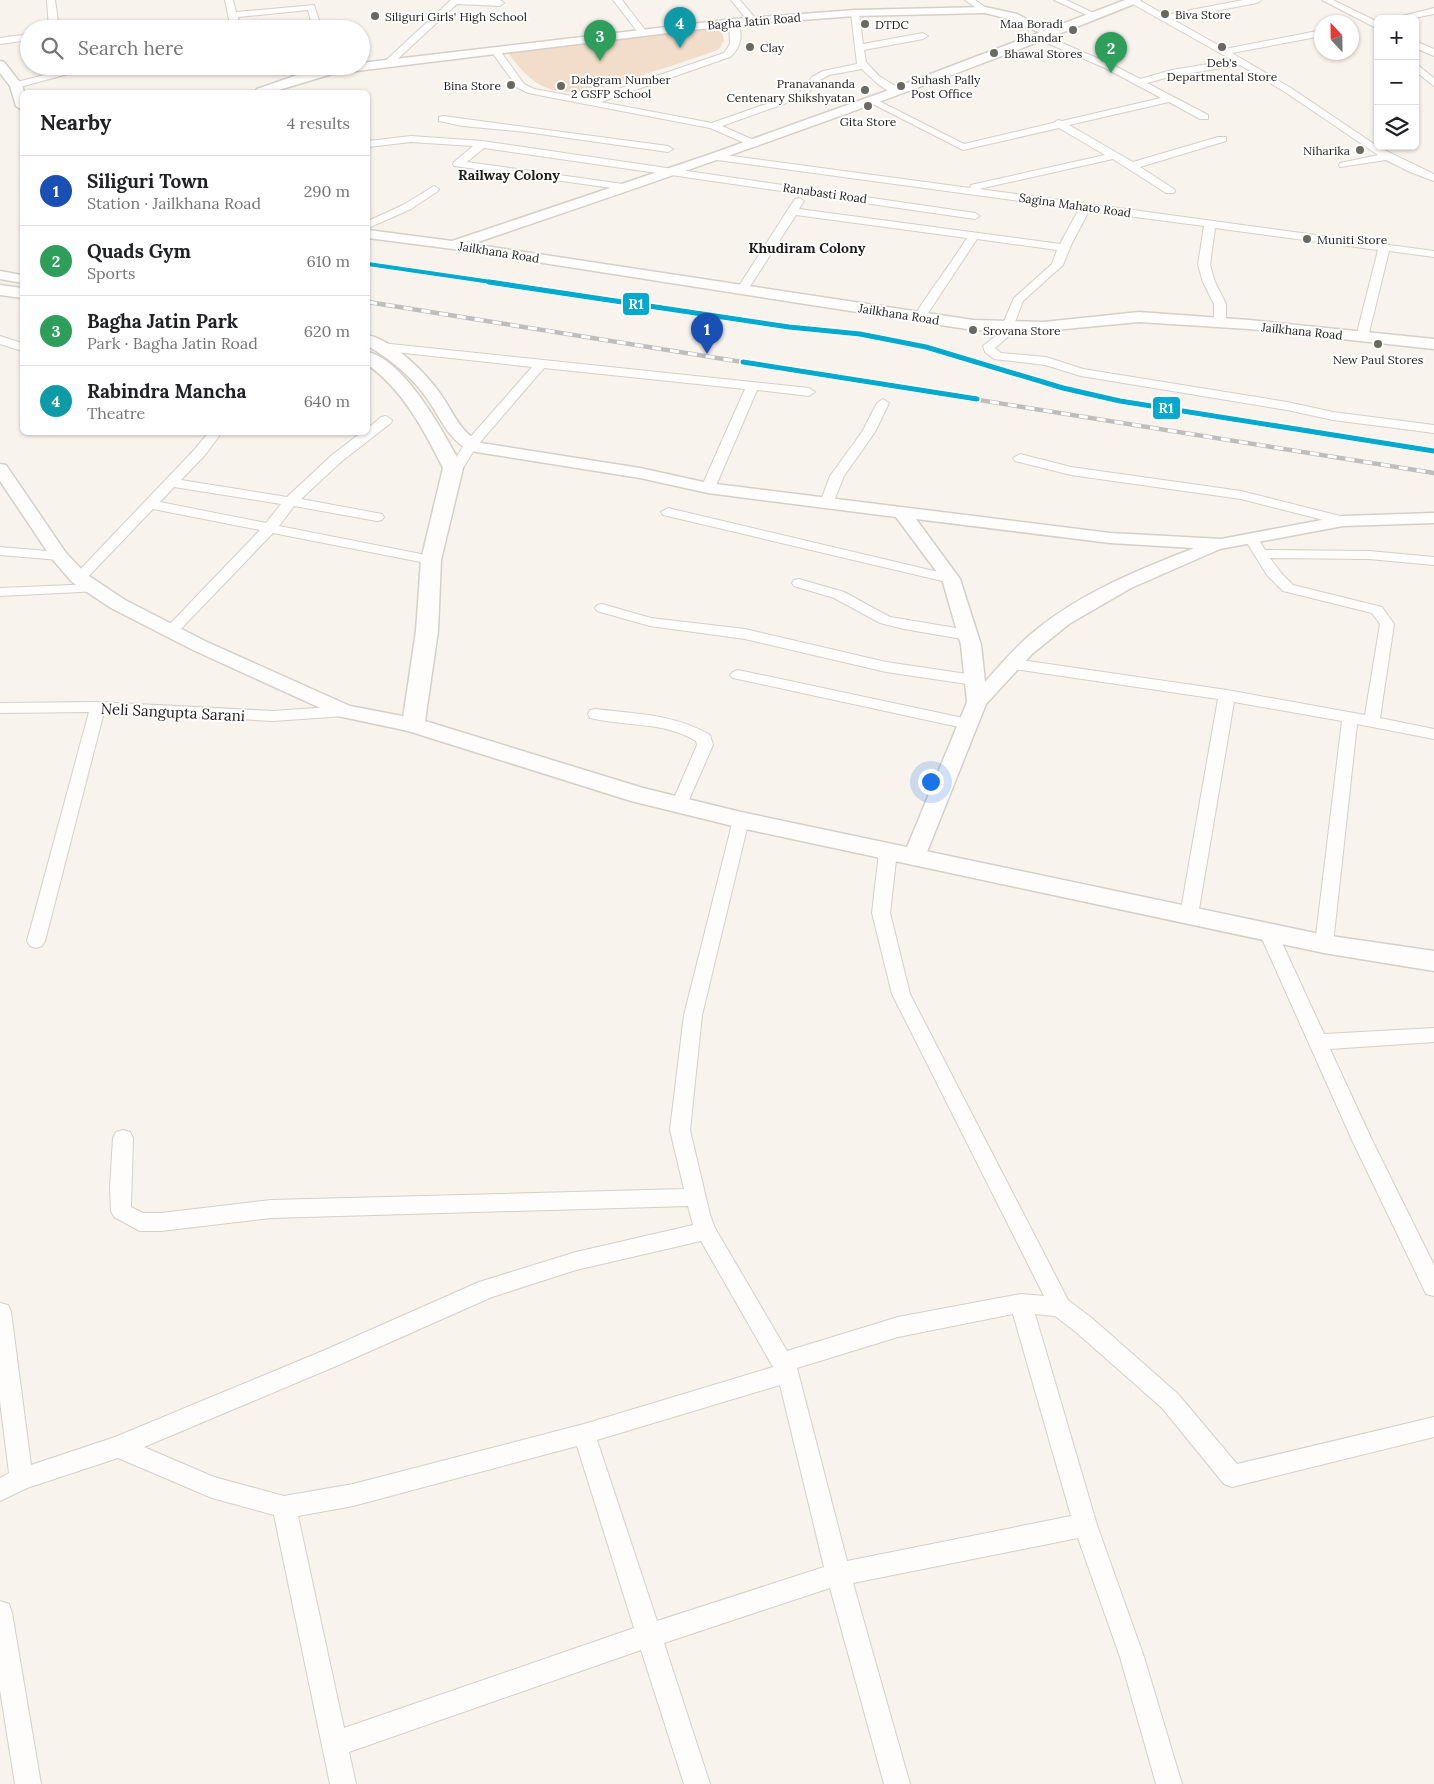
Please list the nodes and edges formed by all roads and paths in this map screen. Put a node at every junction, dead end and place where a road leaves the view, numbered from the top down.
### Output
1 (51, 0) edge
2 (229, 0) edge
3 (617, 0) edge
4 (735, 0) edge
5 (969, 0) edge
6 (1058, 0) edge
7 (1135, 0) edge
8 (1258, 0) edge
9 (1326, 0) edge
10 (455, 1) edge
11 (500, 3) dead end
12 (858, 10) junction
13 (985, 10) junction
14 (1434, 11) edge
15 (233, 15) junction
16 (1414, 15) edge
17 (1096, 16) junction
18 (1163, 18) junction
19 (53, 20) edge
20 (234, 20) edge
21 (315, 20) edge
22 (752, 20) junction
23 (734, 22) junction
24 (1374, 23) edge
25 (1374, 24) edge
26 (1359, 26) edge
27 (643, 33) junction
28 (1041, 33) junction
29 (1314, 35) edge
30 (923, 36) dead end
31 (20, 38) edge
32 (0, 41) edge
33 (1419, 46) edge
34 (859, 48) junction
35 (496, 52) junction
36 (1222, 52) junction
37 (1434, 54) edge
38 (1419, 57) edge
39 (1240, 62) junction
40 (0, 65) edge
41 (386, 65) junction
42 (370, 66) edge
43 (863, 66) junction
44 (1419, 70) edge
45 (54, 75) edge
46 (310, 75) edge
47 (1140, 82) junction
48 (1434, 83) edge
49 (16, 84) junction
50 (267, 90) edge
51 (897, 91) junction
52 (20, 99) edge
53 (1171, 99) junction
54 (872, 101) junction
55 (590, 102) junction
56 (1204, 117) dead end
57 (443, 119) dead end
58 (463, 123) junction
59 (1058, 123) junction
60 (713, 126) junction
61 (1222, 139) dead end
62 (448, 140) junction
63 (370, 144) edge
64 (482, 144) junction
65 (754, 144) junction
66 (668, 148) dead end
67 (1114, 156) junction
68 (716, 157) junction
69 (1386, 157) junction
70 (1344, 165) dead end
71 (1132, 166) junction
72 (819, 170) junction
73 (674, 171) junction
74 (1434, 178) edge
75 (626, 187) junction
76 (434, 189) dead end
77 (806, 190) junction
78 (964, 190) junction
79 (1170, 191) dead end
80 (1086, 206) junction
81 (792, 211) junction
82 (975, 216) dead end
83 (1210, 223) junction
84 (370, 224) edge
85 (370, 234) edge
86 (973, 237) junction
87 (453, 245) junction
88 (1384, 247) junction
89 (1064, 248) junction
90 (1434, 254) edge
91 (0, 275) edge
92 (20, 279) edge
93 (743, 289) junction
94 (0, 290) edge
95 (20, 293) edge
96 (920, 316) junction
97 (1220, 322) junction
98 (1006, 327) junction
99 (1362, 337) junction
100 (0, 340) edge
101 (1434, 344) edge
102 (20, 346) edge
103 (372, 348) edge
104 (541, 364) junction
105 (752, 387) junction
106 (809, 392) dead end
107 (883, 403) dead end
108 (386, 420) dead end
109 (1434, 430) edge
110 (370, 432) edge
111 (213, 435) edge
112 (367, 435) edge
113 (471, 445) junction
114 (1020, 458) dead end
115 (450, 464) junction
116 (3, 476) edge
117 (171, 482) junction
118 (708, 488) junction
119 (291, 501) junction
120 (827, 503) junction
121 (151, 504) junction
122 (668, 512) dead end
123 (902, 512) junction
124 (377, 517) dead end
125 (1434, 518) edge
126 (1342, 522) junction
127 (269, 529) junction
128 (1251, 538) junction
129 (1221, 544) junction
130 (0, 551) edge
131 (1260, 554) junction
132 (59, 556) junction
133 (431, 560) junction
134 (1434, 561) edge
135 (951, 579) junction
136 (87, 583) junction
137 (799, 583) dead end
138 (0, 592) edge
139 (602, 608) dead end
140 (171, 630) junction
141 (968, 635) junction
142 (1014, 664) junction
143 (738, 675) dead end
144 (974, 680) junction
145 (1227, 695) junction
146 (976, 702) junction
147 (0, 708) edge
148 (98, 708) junction
149 (345, 711) junction
150 (596, 714) dead end
151 (1350, 716) junction
152 (1372, 720) junction
153 (968, 724) junction
154 (413, 725) junction
155 (1434, 734) edge
156 (679, 805) junction
157 (741, 820) junction
158 (888, 852) junction
159 (914, 857) junction
160 (1189, 916) junction
161 (1268, 932) junction
162 (36, 941) dead end
163 (1324, 944) junction
164 (1434, 961) edge
165 (1434, 1035) edge
166 (1318, 1042) junction
167 (123, 1138) dead end
168 (696, 1197) junction
169 (706, 1231) junction
170 (1434, 1287) edge
171 (1020, 1303) junction
172 (1060, 1307) junction
173 (0, 1312) edge
174 (785, 1368) junction
175 (1434, 1427) edge
176 (584, 1434) junction
177 (118, 1447) junction
178 (21, 1479) junction
179 (0, 1490) edge
180 (284, 1507) junction
181 (1085, 1525) junction
182 (838, 1574) junction
183 (0, 1613) edge
184 (650, 1634) junction
185 (334, 1744) junction
186 (28, 1784) edge
187 (343, 1784) edge
188 (697, 1784) edge
189 (897, 1784) edge
190 (1169, 1784) edge

1 - 19 street
2 - 15 street
3 - 27 street
4 - 22 street
5 - 13 street
6 - 17 street
7 - 17 street
7 - 18 street
8 - 18 street
9 - 24 street
10 - 11 street
10 - 41 street
12 - 13 street, Bagha Jatin Road
12 - 22 street, Bagha Jatin Road
12 - 34 street
13 - 28 street, Bagha Jatin Road
14 - 16 street
15 - 20 street
15 - 21 street
17 - 28 street
18 - 36 street
22 - 23 street, Bagha Jatin Road
23 - 27 street, Bagha Jatin Road
23 - 55 street
25 - 26 street
27 - 35 street, Bagha Jatin Road
28 - 47 street
28 - 51 street
29 - 36 street
30 - 34 street
31 - 32 street
33 - 37 street
34 - 43 street
35 - 41 street, Bagha Jatin Road
35 - 55 street
36 - 39 street
37 - 38 street
39 - 47 street
39 - 69 street
40 - 49 street
41 - 42 street, Bagha Jatin Road
43 - 51 street
43 - 60 street
44 - 48 street
45 - 49 street
46 - 50 street, Bagha Jatin Road
47 - 53 street
49 - 52 street
51 - 54 street
53 - 56 street
53 - 59 street
54 - 59 street
54 - 65 street
55 - 60 street
57 - 58 street
58 - 62 street
58 - 66 street
59 - 67 street
60 - 65 street
61 - 71 street
62 - 63 street, Ranabasti Road
62 - 64 street, Ranabasti Road
64 - 73 street, Ranabasti Road
64 - 75 street
65 - 68 street
67 - 71 street
67 - 78 street
68 - 72 street, Sagina Mahato Road
68 - 73 street
69 - 70 street
69 - 74 street
71 - 79 street
72 - 77 street
72 - 78 street, Sagina Mahato Road
73 - 75 street
73 - 77 street, Ranabasti Road
75 - 87 street
76 - 84 street
77 - 81 street
77 - 82 street, Ranabasti Road
78 - 80 street, Sagina Mahato Road
80 - 83 street, Sagina Mahato Road
80 - 89 street
81 - 86 street
81 - 93 street
83 - 88 street, Sagina Mahato Road
83 - 97 street
85 - 87 street, Jailkhana Road
86 - 89 street
86 - 96 street
87 - 93 street, Jailkhana Road
88 - 90 street, Sagina Mahato Road
88 - 99 street
89 - 98 street
91 - 92 street
93 - 96 street, Jailkhana Road
94 - 95 main road
96 - 98 street, Jailkhana Road
97 - 98 street, Jailkhana Road
97 - 99 street, Jailkhana Road
98 - 109 street
99 - 101 street, Jailkhana Road
100 - 102 street
103 - 104 street
103 - 113 street
103 - 115 main road
104 - 105 street
104 - 113 street
105 - 106 street
105 - 118 street
107 - 120 street
108 - 110 street
111 - 117 street
112 - 119 street
113 - 115 street
113 - 118 street
114 - 126 street
115 - 133 main road
116 - 132 street
117 - 119 street
117 - 121 street
118 - 120 street
119 - 124 street
119 - 127 street
120 - 123 street
121 - 127 street
121 - 136 street
122 - 135 street
123 - 129 street
123 - 135 street
125 - 126 street
126 - 128 street
127 - 133 street
127 - 140 street
128 - 129 street
128 - 131 street
129 - 142 street
130 - 132 street
131 - 134 street
131 - 152 street
132 - 136 street
133 - 154 main road
135 - 141 street
136 - 138 street
136 - 140 street
137 - 141 street
139 - 144 street
140 - 149 street
141 - 144 street
142 - 145 street
142 - 146 street
143 - 153 street
144 - 146 street
145 - 151 street
145 - 160 street
146 - 153 street
147 - 148 street, Neli Sangupta Sarani
148 - 149 street, Neli Sangupta Sarani
148 - 162 street
149 - 154 street
150 - 156 street
151 - 152 street
151 - 163 street
152 - 155 street
153 - 159 street
154 - 156 main road
156 - 157 main road
157 - 158 main road
157 - 168 street
158 - 159 main road
158 - 172 street
159 - 160 main road
160 - 161 main road
161 - 163 main road
161 - 166 street
163 - 164 main road
165 - 166 street
166 - 170 street
167 - 168 street
168 - 169 street
169 - 174 street
169 - 177 street
171 - 172 street
171 - 174 street
171 - 181 street
172 - 175 street
173 - 178 street
174 - 176 street
174 - 182 street
176 - 180 street
176 - 184 street
177 - 178 street
177 - 180 street
178 - 179 street
180 - 185 street
181 - 182 street
181 - 190 street
182 - 184 street
182 - 189 street
183 - 186 street
184 - 185 street
184 - 188 street
185 - 187 street

